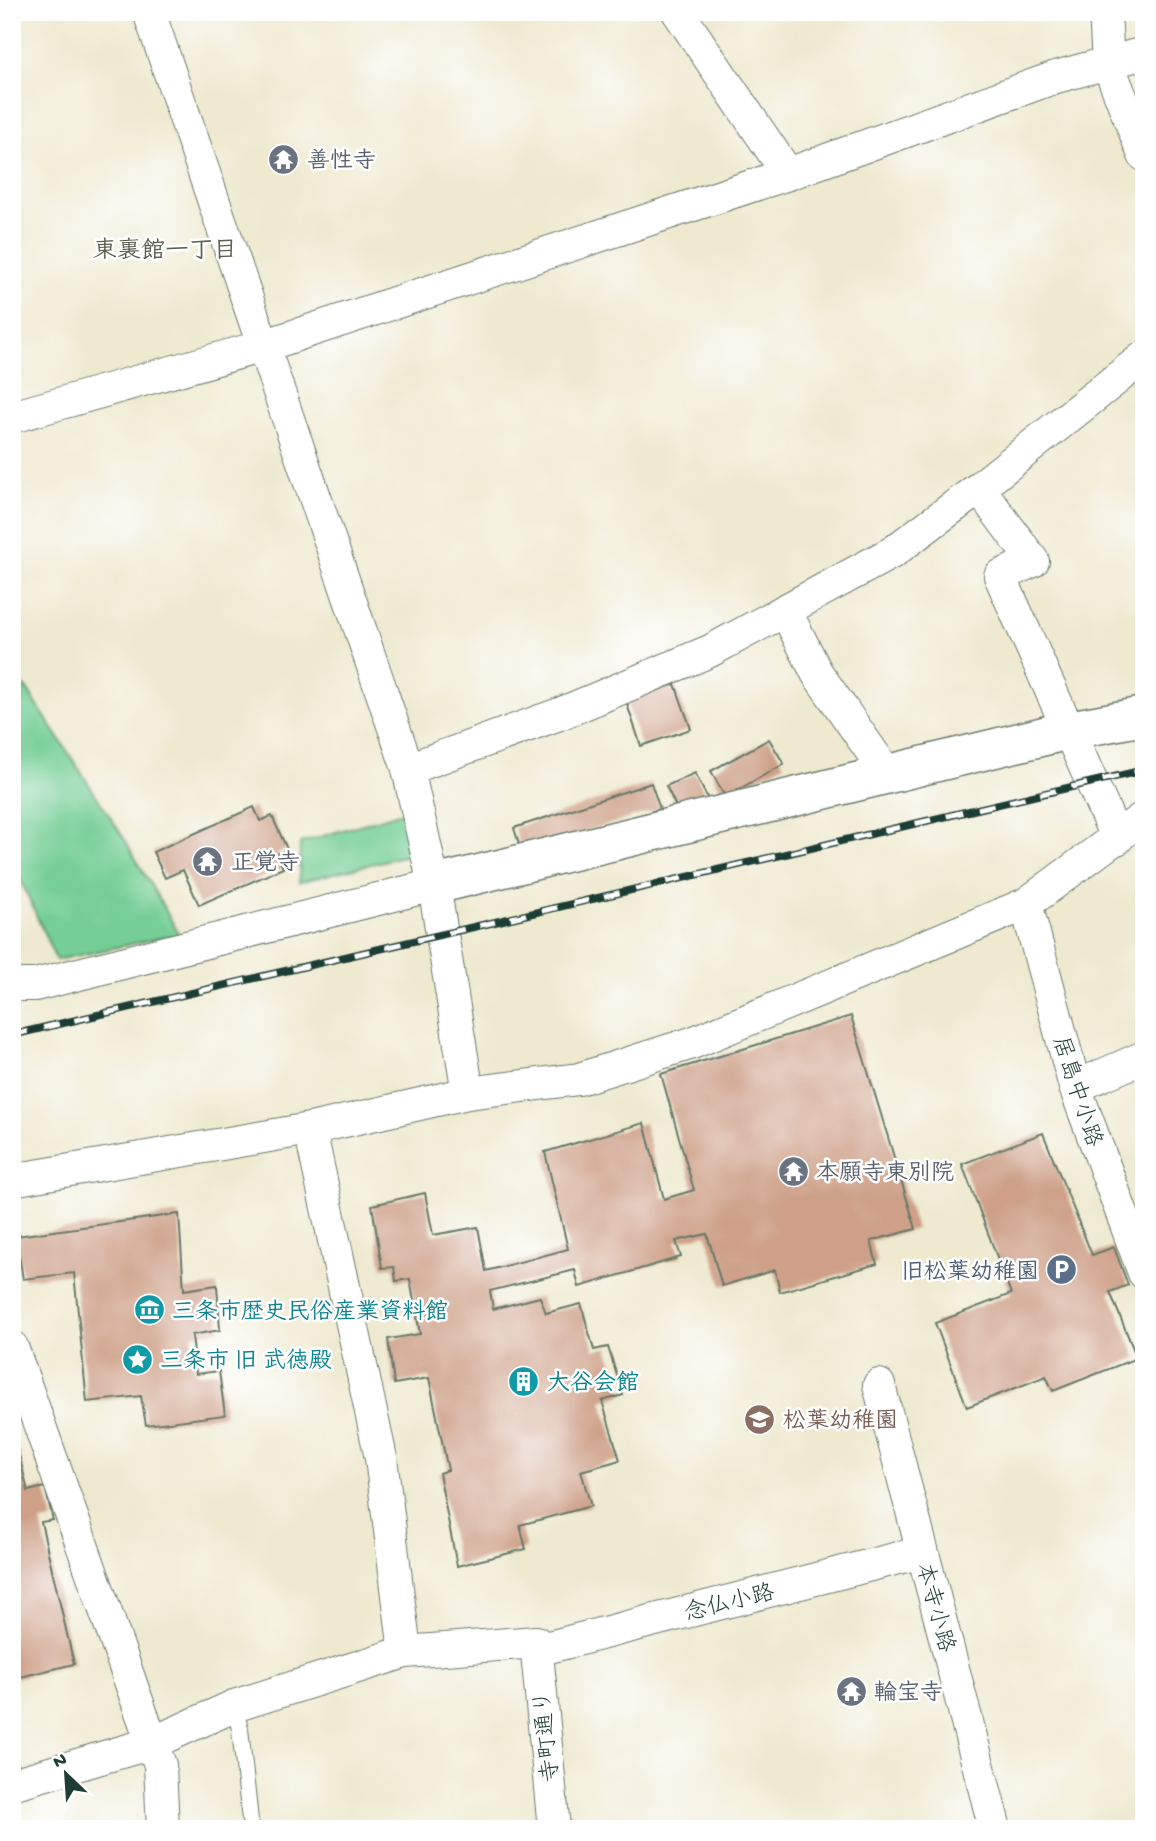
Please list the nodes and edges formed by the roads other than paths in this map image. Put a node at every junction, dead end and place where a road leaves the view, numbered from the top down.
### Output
1 (149, 12) edge
2 (678, 12) edge
3 (1105, 12) edge
4 (1144, 53) edge
5 (1108, 64) junction
6 (1144, 155) edge
7 (788, 174) junction
8 (263, 345) junction
9 (1144, 357) edge
10 (12, 417) edge
11 (979, 488) junction
12 (785, 610) junction
13 (1144, 716) edge
14 (1069, 730) junction
15 (408, 769) junction
16 (888, 775) junction
17 (1144, 817) edge
18 (1117, 839) junction
19 (434, 885) junction
20 (1026, 904) junction
21 (12, 985) edge
22 (1144, 1057) edge
23 (1075, 1087) junction
24 (468, 1093) junction
25 (310, 1129) junction
26 (12, 1180) edge
27 (1144, 1273) edge
28 (12, 1348) edge
29 (879, 1385) dead end
30 (922, 1552) junction
31 (536, 1646) junction
32 (405, 1653) junction
33 (234, 1706) junction
34 (152, 1743) junction
35 (12, 1784) edge
36 (163, 1829) edge
37 (251, 1829) edge
38 (554, 1829) edge
39 (995, 1829) edge

1 - 8 street
2 - 7 street
3 - 5 street
4 - 5 street
5 - 6 street
5 - 7 street
7 - 8 street
8 - 10 street
8 - 15 street
9 - 11 street
11 - 12 street
11 - 14 street
12 - 15 street
12 - 16 street
13 - 14 street
14 - 16 street
14 - 18 street
15 - 19 street
16 - 19 street
17 - 18 street
18 - 20 street
19 - 21 street
19 - 24 street
20 - 23 street, 居島中小路
20 - 24 street
22 - 23 street
23 - 27 street, 居島中小路
24 - 25 street
25 - 26 street
25 - 32 street
28 - 34 street
29 - 30 street, 本寺小路
30 - 31 street, 念仏小路
30 - 39 street, 本寺小路
31 - 32 street, 念仏小路
31 - 38 street, 寺町通り
32 - 33 street, 念仏小路
33 - 34 street, 念仏小路
33 - 37 lane
34 - 35 street, 念仏小路
34 - 36 street

